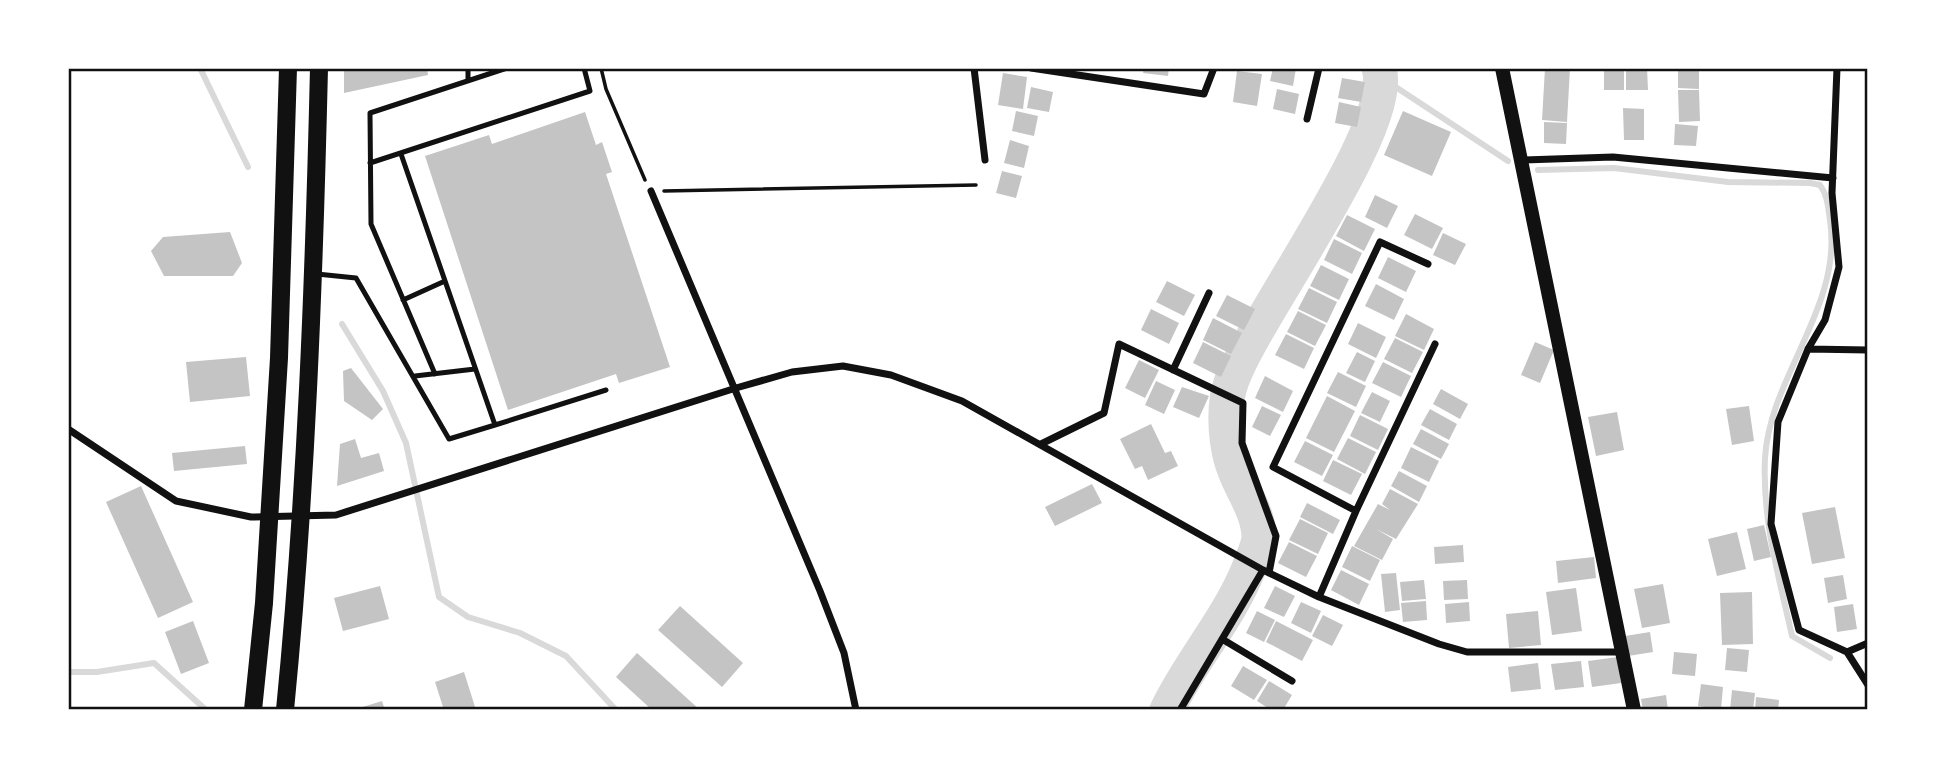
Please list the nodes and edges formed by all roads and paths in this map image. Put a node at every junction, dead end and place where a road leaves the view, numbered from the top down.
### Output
1 (288, 68) edge
2 (319, 68) edge
3 (468, 68) edge
4 (508, 68) edge
5 (584, 68) edge
6 (601, 68) edge
7 (974, 68) edge
8 (1031, 68) edge
9 (1214, 68) edge
10 (1319, 68) edge
11 (1502, 68) edge
12 (1837, 68) edge
13 (468, 81) junction
14 (1307, 119) dead end
15 (401, 154) junction
16 (985, 160) dead end
17 (1521, 160) junction
18 (370, 163) junction
19 (1833, 178) junction
20 (976, 185) dead end
21 (651, 191) junction
22 (1428, 264) dead end
23 (313, 274) junction
24 (445, 281) junction
25 (1209, 293) dead end
26 (403, 300) junction
27 (1435, 344) dead end
28 (1808, 349) junction
29 (1868, 350) edge
30 (475, 369) junction
31 (1173, 370) junction
32 (435, 374) junction
33 (415, 376) junction
34 (736, 388) junction
35 (606, 390) dead end
36 (495, 425) junction
37 (68, 429) edge
38 (1041, 444) junction
39 (1356, 512) junction
40 (269, 514) junction
41 (301, 514) junction
42 (1263, 570) junction
43 (1319, 597) junction
44 (1222, 639) junction
45 (1868, 643) edge
46 (1620, 652) junction
47 (1847, 652) junction
48 (1292, 681) dead end
49 (1868, 685) edge
50 (253, 710) edge
51 (285, 710) edge
52 (856, 710) edge
53 (1180, 710) edge
54 (1634, 710) edge

1 - 40 highway
2 - 23 highway
3 - 13 lane
4 - 13 lane
5 - 15 lane
6 - 21 path
7 - 16 street
8 - 9 street
10 - 14 street
11 - 17 main road
12 - 19 street
13 - 18 lane
15 - 18 lane
15 - 24 lane
17 - 19 street
17 - 46 main road
18 - 26 lane
19 - 28 street
20 - 21 path
21 - 34 street
22 - 39 street
23 - 33 lane
23 - 41 highway
24 - 26 lane
24 - 30 lane
25 - 31 street
26 - 32 lane
27 - 39 street
28 - 29 street
28 - 47 street
30 - 32 lane
30 - 36 lane
31 - 38 street
31 - 42 street
32 - 33 lane
33 - 36 lane
34 - 38 street
34 - 41 street
34 - 52 street
35 - 36 lane
37 - 40 street
38 - 42 street
39 - 43 street
40 - 41 street
40 - 50 highway
41 - 51 highway
42 - 43 street
42 - 44 street
43 - 46 street
44 - 48 street
44 - 53 street
45 - 47 street
46 - 54 main road
47 - 49 street

